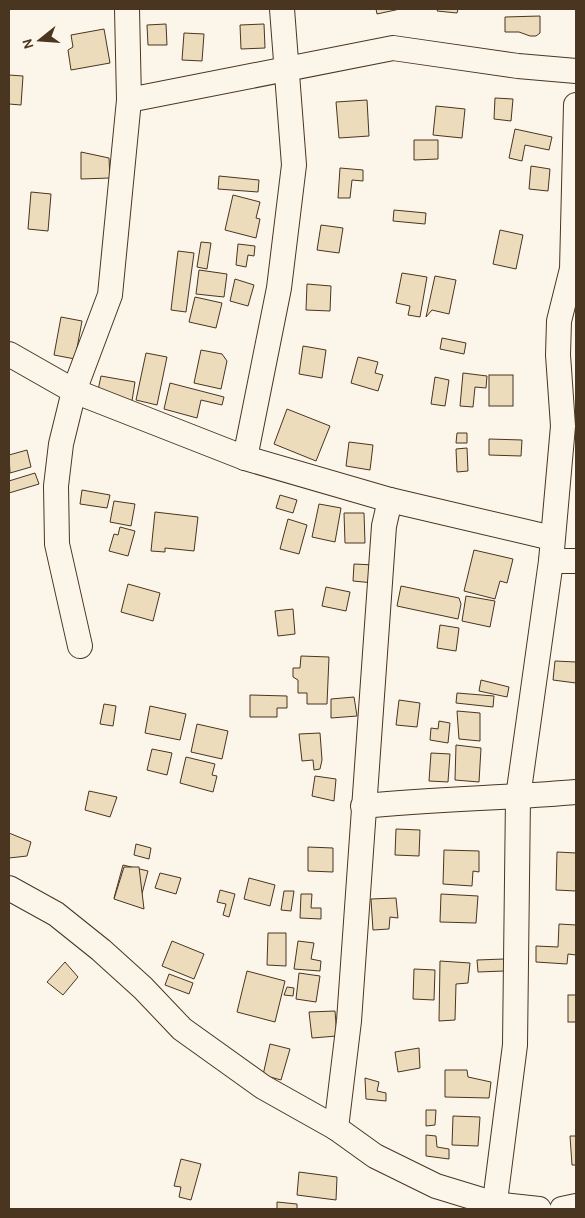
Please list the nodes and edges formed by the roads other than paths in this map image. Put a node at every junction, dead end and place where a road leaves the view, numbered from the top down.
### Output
1 (127, 9) edge
2 (282, 9) edge
3 (285, 70) junction
4 (576, 71) edge
5 (129, 100) junction
6 (576, 105) edge
7 (9, 354) edge
8 (74, 391) junction
9 (245, 458) junction
10 (390, 500) junction
11 (552, 549) junction
12 (576, 561) edge
13 (80, 646) dead end
14 (576, 792) edge
15 (518, 797) junction
16 (362, 806) junction
17 (9, 888) edge
18 (336, 1128) junction
19 (494, 1206) edge
20 (576, 1206) edge
21 (539, 1209) edge
22 (562, 1209) edge

1 - 5 street
2 - 3 street
3 - 4 street
3 - 5 street
3 - 9 street
5 - 8 street
6 - 11 street
7 - 8 street
8 - 9 street
8 - 13 street
9 - 10 street
10 - 11 street
10 - 16 street
11 - 12 street
11 - 15 street
14 - 15 street
15 - 16 street
15 - 19 street
16 - 18 street
17 - 18 street
18 - 19 street
19 - 21 street
20 - 22 street

